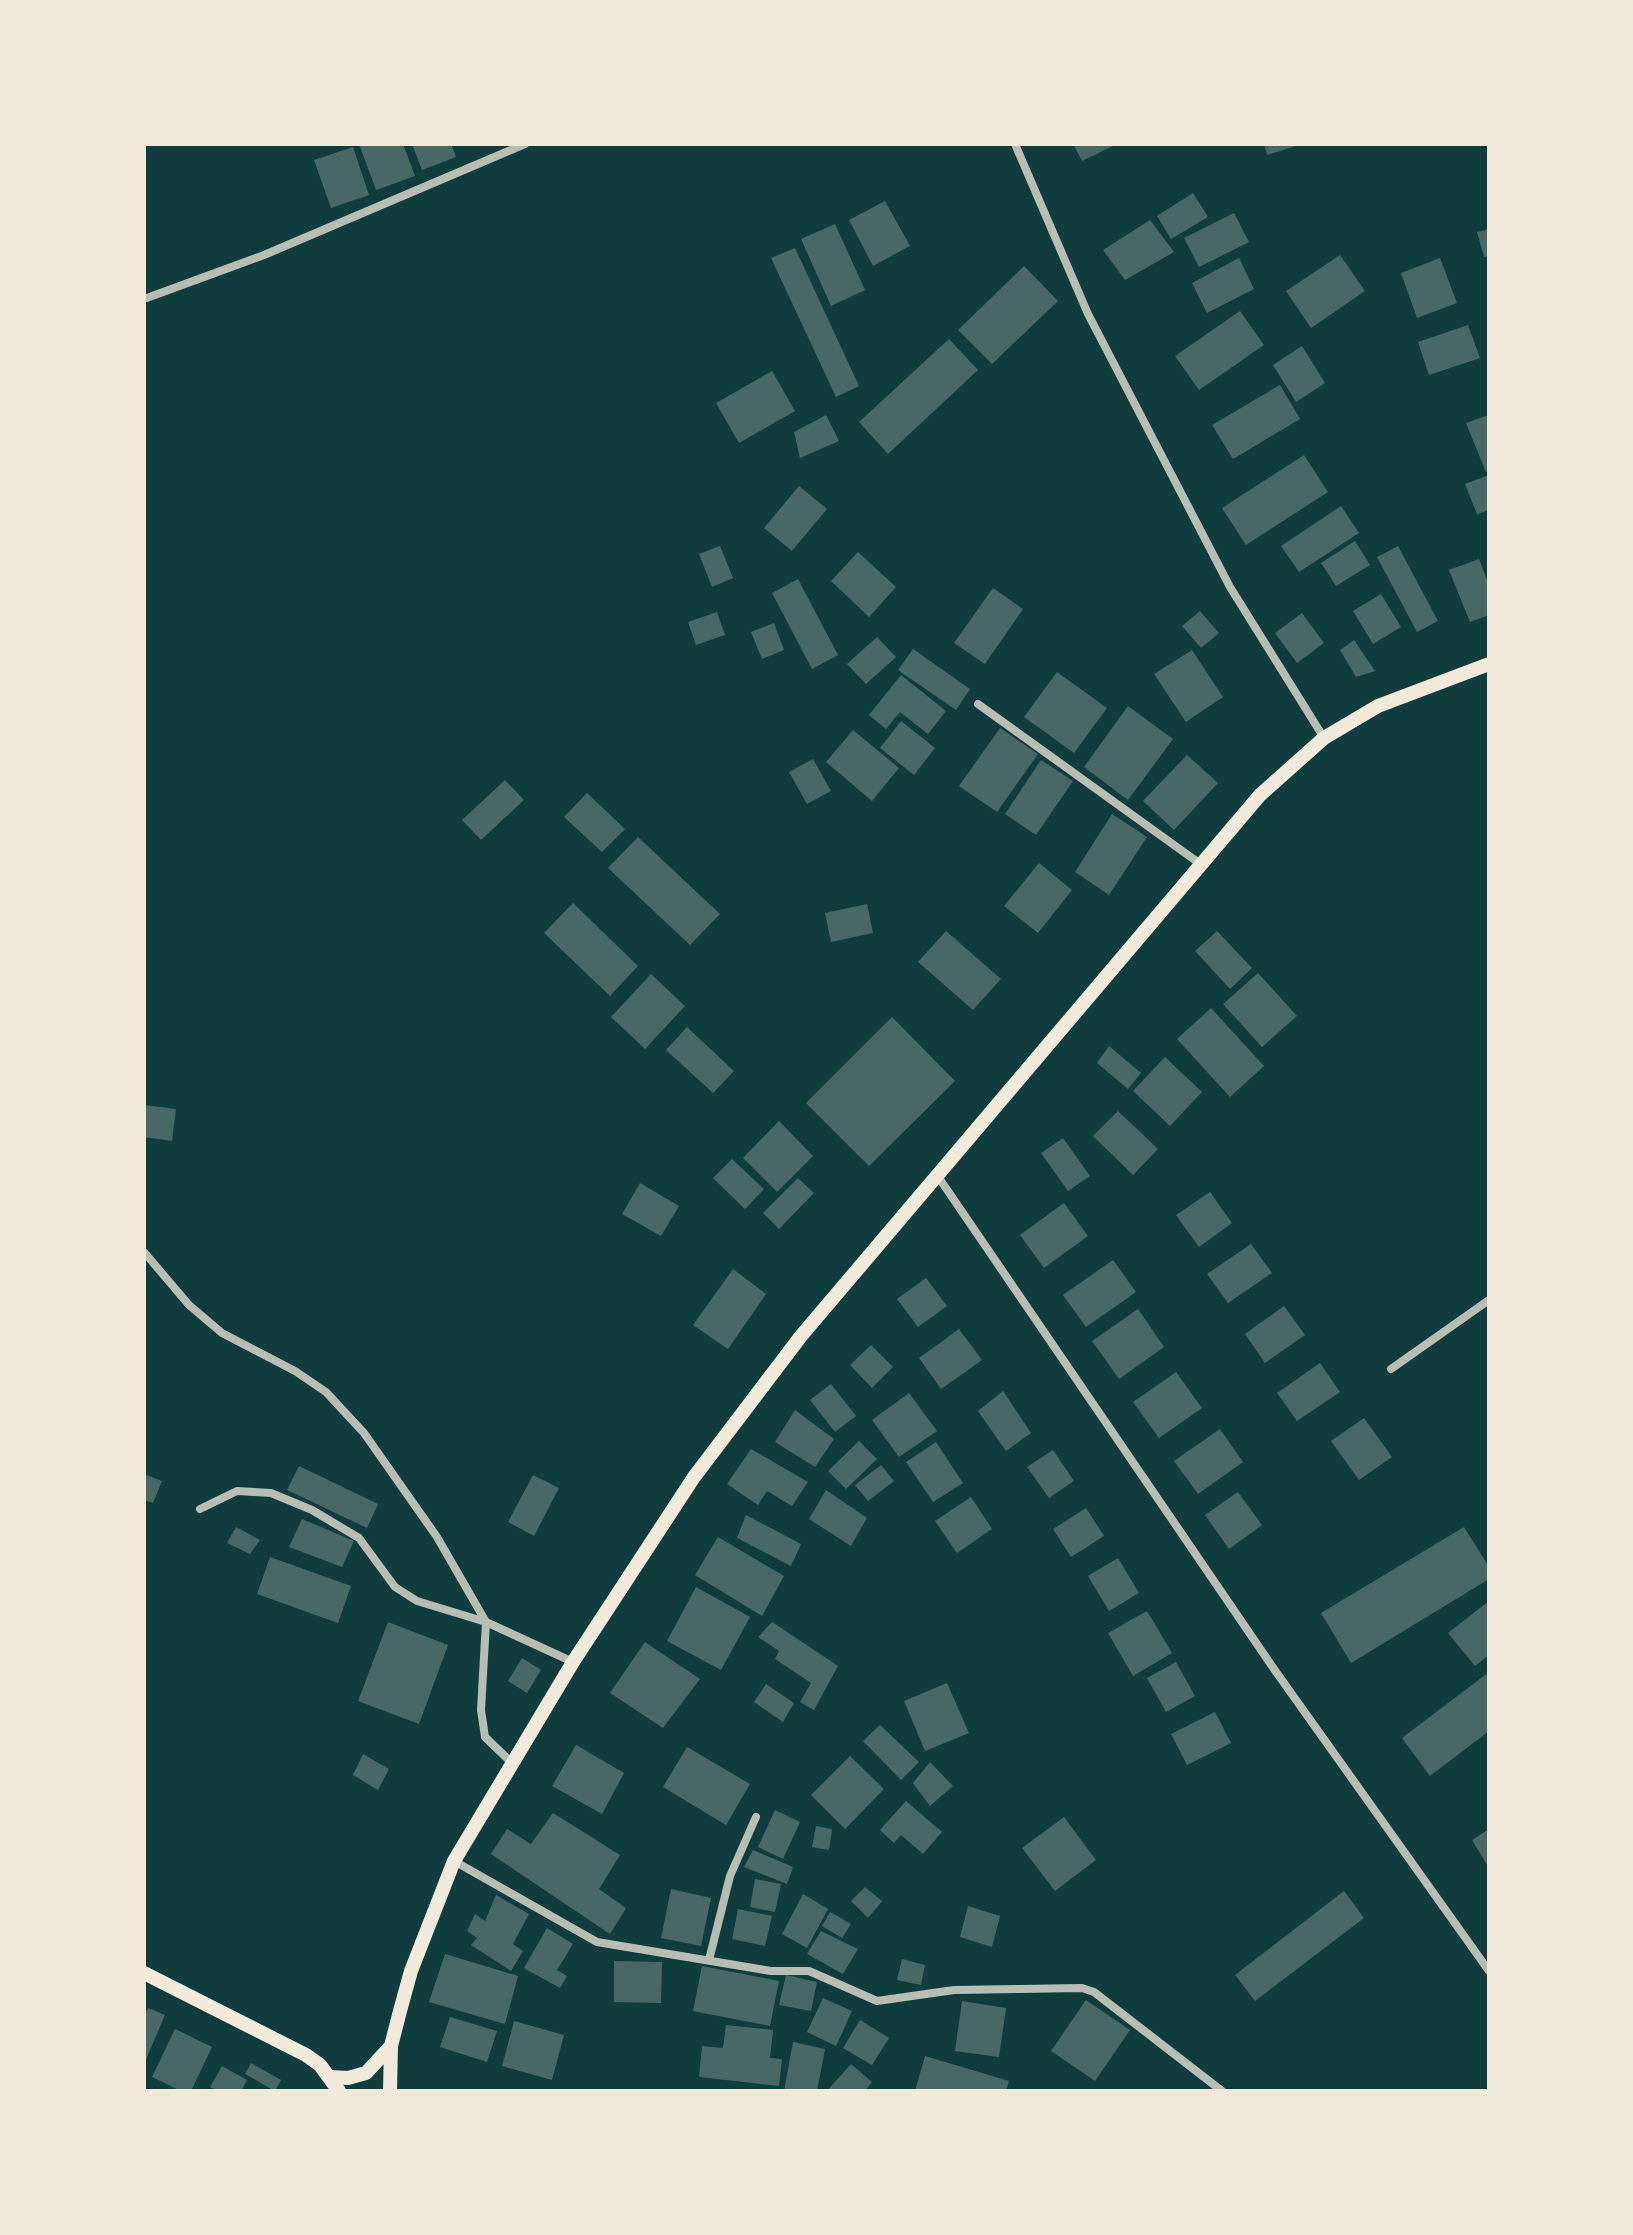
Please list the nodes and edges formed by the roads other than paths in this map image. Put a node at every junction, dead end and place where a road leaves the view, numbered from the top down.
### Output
1 (525, 144) edge
2 (1015, 144) edge
3 (144, 299) edge
4 (1489, 664) edge
5 (978, 704) dead end
6 (1324, 738) junction
7 (1199, 863) junction
8 (936, 1175) junction
9 (144, 1252) edge
10 (1489, 1300) edge
11 (1391, 1369) dead end
12 (200, 1509) dead end
13 (486, 1622) junction
14 (573, 1662) junction
15 (512, 1763) junction
16 (756, 1817) dead end
17 (454, 1861) junction
18 (709, 1960) junction
19 (1489, 1971) edge
20 (144, 1973) edge
21 (391, 2046) junction
22 (330, 2077) junction
23 (339, 2091) edge
24 (390, 2091) edge
25 (1222, 2091) edge

1 - 3 street
2 - 6 street
4 - 6 main road
5 - 7 street
6 - 7 main road
7 - 8 main road
8 - 14 main road
8 - 19 street
9 - 13 street
10 - 11 street
12 - 13 street
13 - 14 street
13 - 15 street
14 - 15 main road
15 - 17 main road
16 - 18 street
17 - 18 street
17 - 21 main road
18 - 25 street
20 - 22 main road
21 - 22 main road
21 - 24 main road
22 - 23 main road

